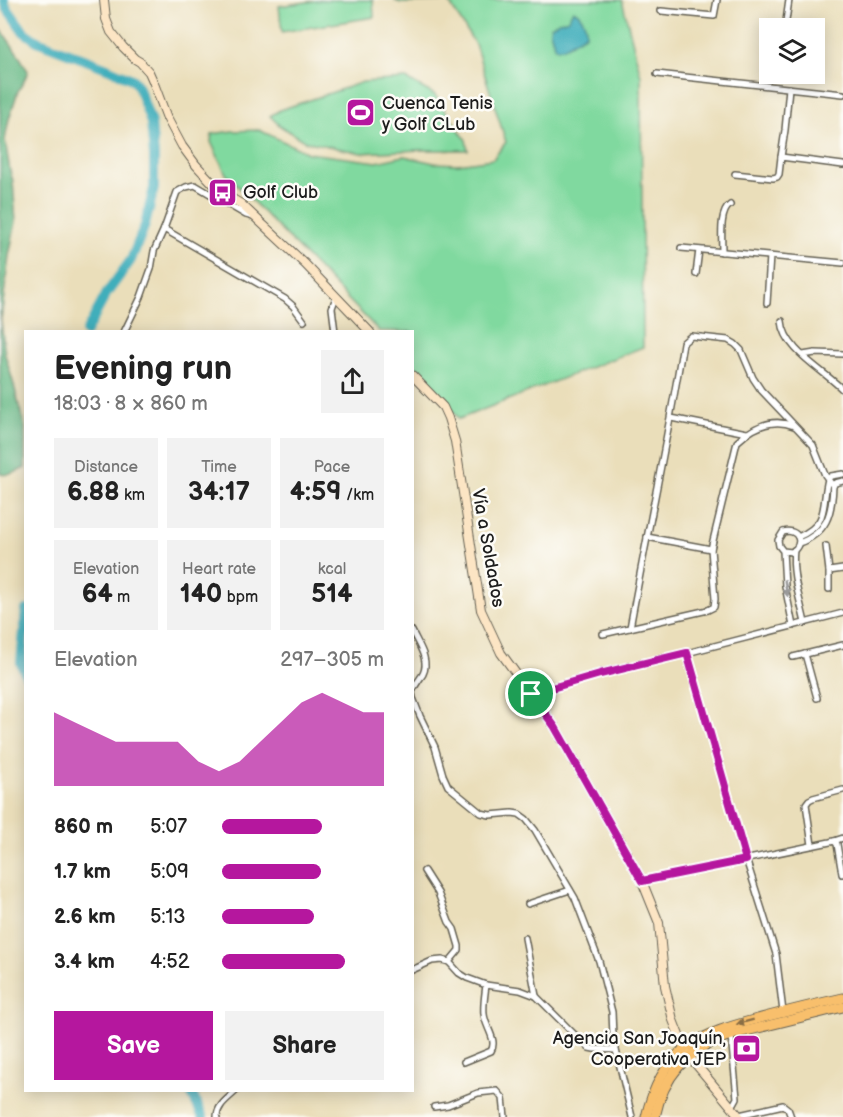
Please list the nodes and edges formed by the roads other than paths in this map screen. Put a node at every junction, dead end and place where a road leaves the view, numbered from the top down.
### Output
1 (104, 0) edge
2 (717, 0) edge
3 (789, 0) edge
4 (661, 11) dead end
5 (786, 18) edge
6 (657, 74) dead end
7 (789, 88) junction
8 (843, 94) edge
9 (781, 157) junction
10 (843, 165) edge
11 (735, 174) dead end
12 (730, 205) dead end
13 (255, 217) junction
14 (164, 229) junction
15 (681, 248) dead end
16 (699, 250) junction
17 (722, 252) junction
18 (770, 256) junction
19 (843, 262) edge
20 (696, 274) dead end
21 (336, 297) junction
22 (767, 303) dead end
23 (304, 321) dead end
24 (782, 321) dead end
25 (125, 330) edge
26 (335, 330) edge
27 (368, 330) edge
28 (843, 354) edge
29 (803, 355) junction
30 (414, 377) edge
31 (843, 390) edge
32 (671, 418) junction
33 (798, 428) junction
34 (747, 433) junction
35 (843, 474) edge
36 (828, 479) junction
37 (843, 481) edge
38 (833, 486) junction
39 (647, 537) junction
40 (798, 540) junction
41 (826, 546) dead end
42 (711, 549) junction
43 (794, 550) junction
44 (783, 551) junction
45 (843, 569) edge
46 (829, 571) junction
47 (829, 589) dead end
48 (843, 613) edge
49 (805, 623) junction
50 (793, 626) junction
51 (630, 628) junction
52 (603, 634) dead end
53 (414, 635) edge
54 (843, 645) edge
55 (687, 653) junction
56 (805, 654) junction
57 (793, 657) dead end
58 (414, 689) edge
59 (531, 694) junction
60 (817, 698) dead end
61 (414, 701) edge
62 (414, 716) edge
63 (420, 716) junction
64 (843, 790) edge
65 (843, 838) edge
66 (834, 842) junction
67 (812, 845) junction
68 (746, 860) junction
69 (423, 871) dead end
70 (842, 874) edge
71 (642, 881) junction
72 (570, 890) junction
73 (528, 904) dead end
74 (525, 938) dead end
75 (449, 962) junction
76 (414, 969) edge
77 (486, 985) junction
78 (536, 996) junction
79 (843, 998) edge
80 (843, 1007) edge
81 (783, 1012) junction
82 (731, 1035) junction
83 (616, 1050) junction
84 (687, 1053) junction
85 (464, 1062) dead end
86 (235, 1092) edge
87 (434, 1107) dead end
88 (732, 1107) junction
89 (740, 1116) edge
90 (217, 1117) edge
91 (505, 1117) edge
92 (632, 1117) edge
93 (646, 1117) edge
94 (655, 1117) edge
95 (790, 1117) edge

1 - 13 street
2 - 4 street
3 - 5 street
6 - 7 street
7 - 8 street
7 - 9 street
9 - 10 street
9 - 11 street
12 - 17 street
13 - 14 street
13 - 21 street
14 - 23 street
14 - 25 street
15 - 16 street
16 - 17 street
16 - 20 street
17 - 18 street
18 - 19 street
18 - 22 street
21 - 26 street
21 - 27 street
24 - 29 street
28 - 29 street
29 - 31 street
30 - 59 street, Vía a Soldados
32 - 33 street
32 - 34 street
32 - 39 street
33 - 34 street
33 - 36 street
34 - 42 street
35 - 36 street
36 - 38 street
36 - 40 street
37 - 38 street
38 - 40 street
39 - 42 street
39 - 51 street
40 - 43 street
40 - 44 street
41 - 46 street
42 - 51 street
43 - 44 street
43 - 49 street
44 -> 50 street
45 - 46 street
46 - 47 street
48 - 49 street
49 - 50 street
50 - 55 street
51 - 52 street
53 - 58 street
54 - 56 street
55 - 59 street
55 - 68 street
56 - 57 street
56 - 60 street
59 - 71 street, Vía a Soldados
61 - 63 street
62 - 63 street
63 - 72 street
64 - 67 street
65 - 66 street
66 - 67 street
66 - 70 street
67 - 68 street
68 - 71 street
68 - 81 street
69 - 75 street
71 - 84 street, Vía a Soldados
72 - 73 street
72 - 83 street
74 - 78 street
75 - 76 street
75 - 77 street
77 - 78 street
77 - 85 street
78 - 83 street
79 - 81 main road
80 - 82 main road
81 -> 84 main road
82 - 84 main road
82 - 88 street
83 - 92 street
84 - 88 street, Vía a Soldados
84 - 93 main road
84 - 94 main road
86 - 90 street
87 - 91 street
88 - 89 street, Vía a Soldados
89 - 95 street

